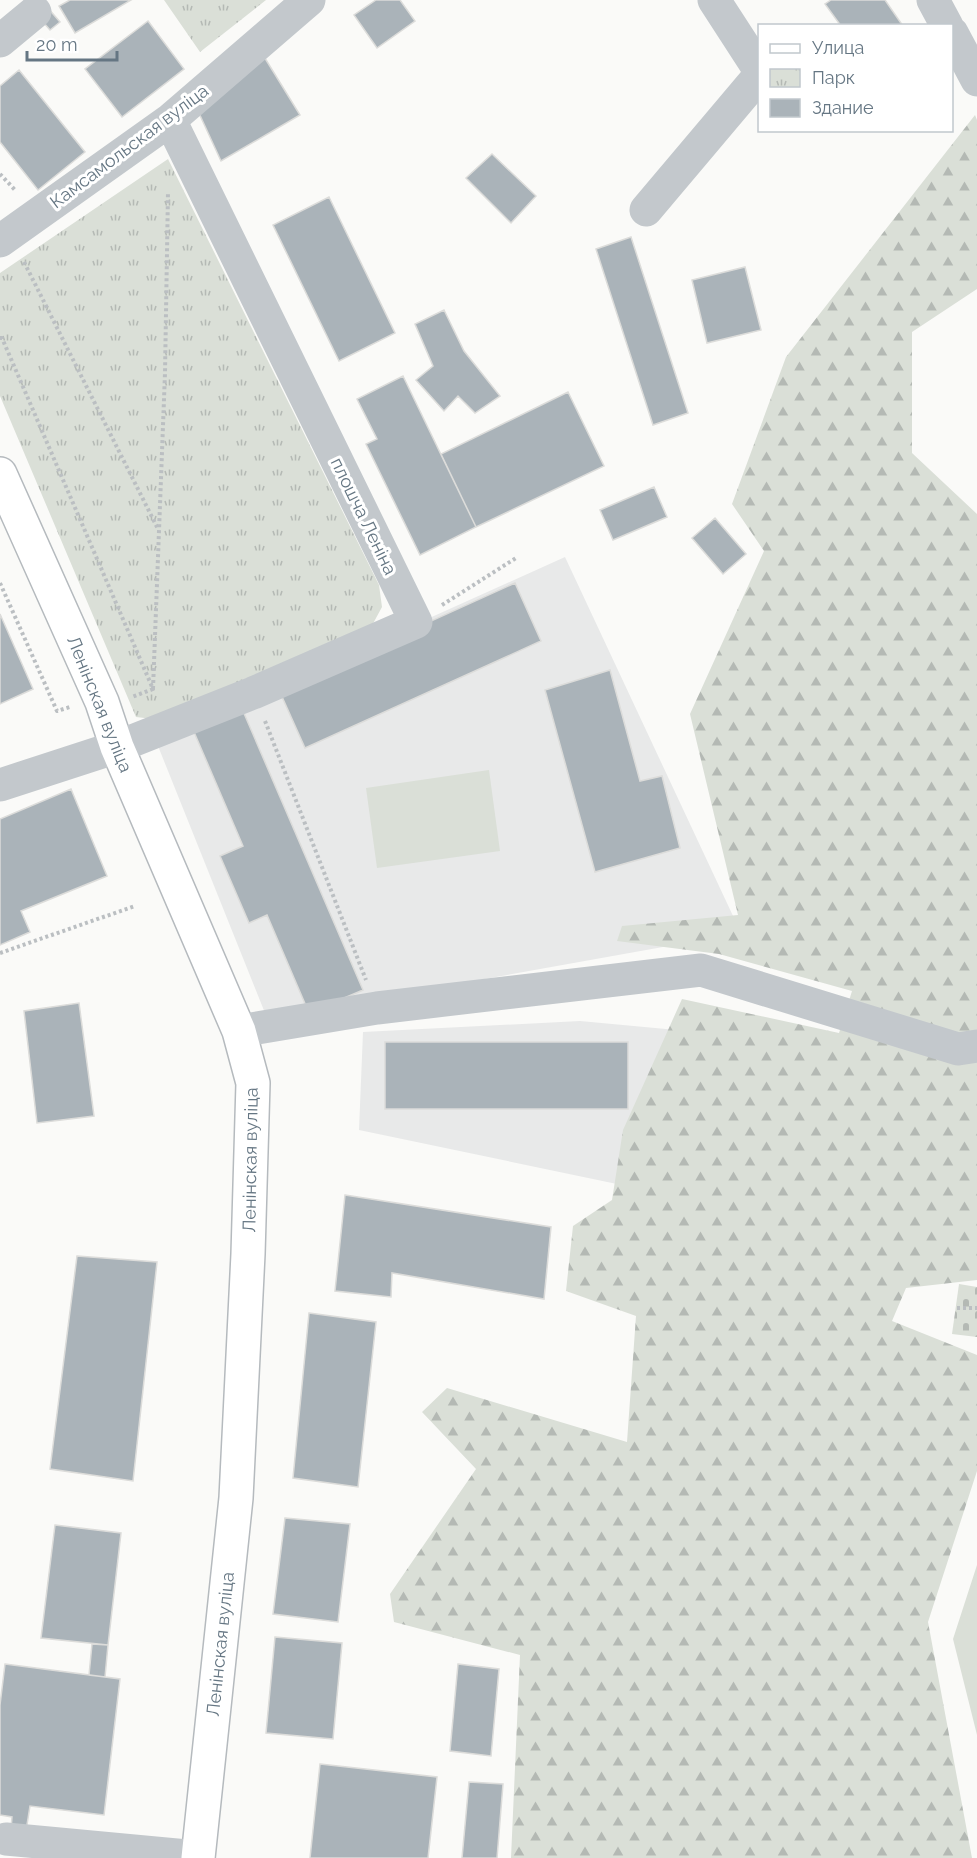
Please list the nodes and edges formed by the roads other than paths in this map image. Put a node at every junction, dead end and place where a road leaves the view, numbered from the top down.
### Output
1 (309, 0) edge
2 (714, 0) edge
3 (933, 0) edge
4 (43, 5) edge
5 (946, 24) edge
6 (953, 37) edge
7 (0, 41) edge
8 (758, 71) edge
9 (758, 74) edge
10 (977, 80) edge
11 (170, 120) junction
12 (646, 210) dead end
13 (5, 238) edge
14 (0, 474) edge
15 (117, 747) junction
16 (0, 785) edge
17 (239, 1031) junction
18 (977, 1046) edge
19 (6, 1839) dead end
20 (198, 1857) edge

1 - 11 street, Камсамольская вуліца
2 - 8 street
3 - 5 street
4 - 7 street
6 - 10 street
9 - 12 street
11 - 13 street, Камсамольская вуліца
11 - 15 street, плошча Леніна
14 - 15 main road, Ленінская вуліца
15 - 16 street
15 - 17 main road, Ленінская вуліца
17 - 18 street
17 - 20 main road, Ленінская вуліца
19 - 20 street

